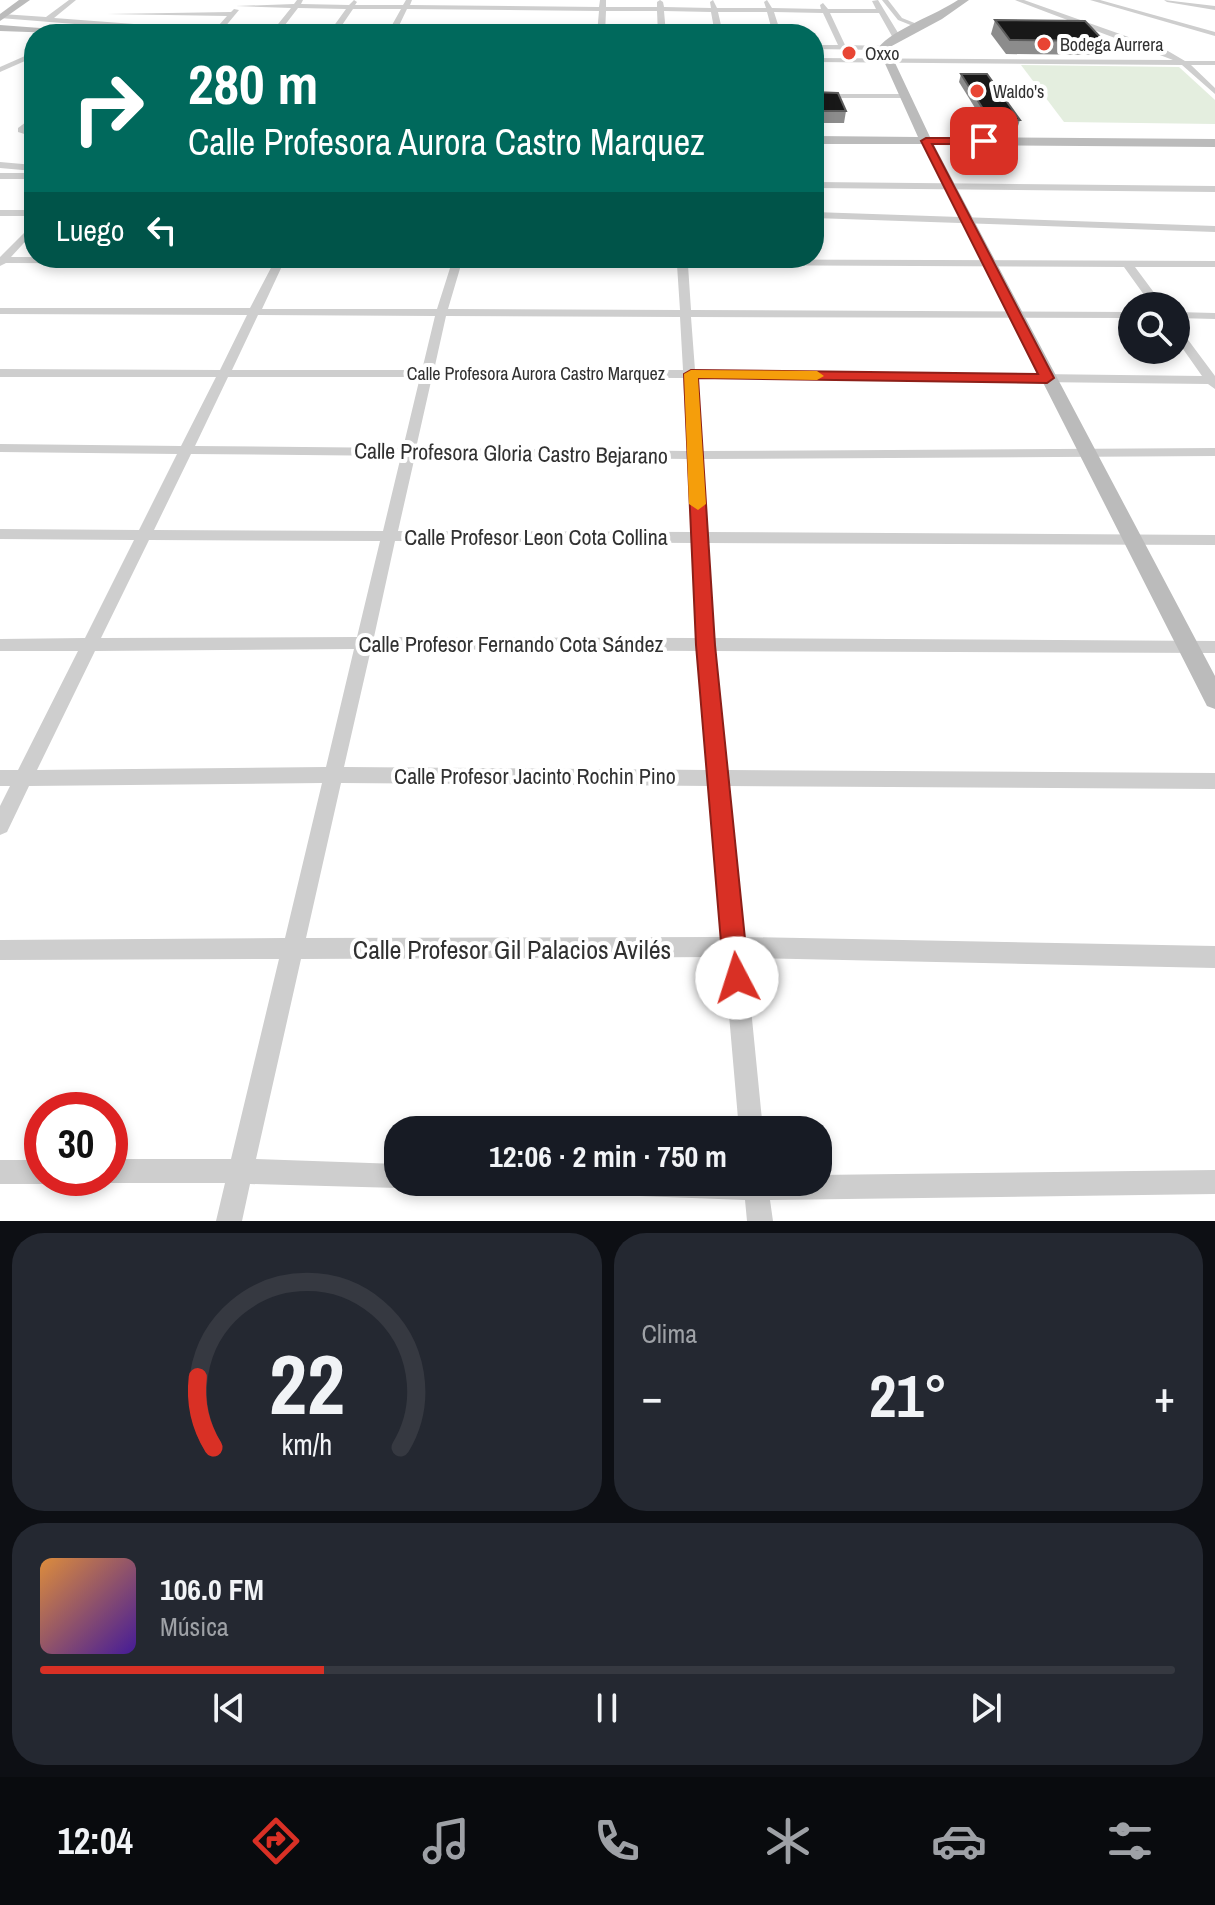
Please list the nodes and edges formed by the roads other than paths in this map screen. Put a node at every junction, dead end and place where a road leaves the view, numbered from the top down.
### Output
1 (25, 0) edge
2 (73, 0) edge
3 (660, 0) edge
4 (713, 0) edge
5 (767, 0) edge
6 (821, 0) edge
7 (874, 0) edge
8 (885, 0) edge
9 (964, 0) edge
10 (1018, 0) edge
11 (1093, 0) edge
12 (1167, 0) edge
13 (242, 3) edge
14 (298, 3) edge
15 (353, 4) edge
16 (407, 4) edge
17 (603, 4) edge
18 (116, 7) dead end
19 (461, 8) junction
20 (546, 8) junction
21 (1215, 8) edge
22 (660, 9) junction
23 (715, 10) junction
24 (770, 10) junction
25 (826, 11) junction
26 (880, 11) junction
27 (107, 14) junction
28 (233, 14) junction
29 (1, 17) edge
30 (48, 19) junction
31 (97, 23) junction
32 (106, 24) edge
33 (224, 24) edge
34 (282, 24) edge
35 (339, 24) edge
36 (396, 24) edge
37 (455, 24) edge
38 (543, 24) edge
39 (602, 24) edge
40 (661, 24) edge
41 (717, 24) edge
42 (774, 24) edge
43 (918, 26) junction
44 (0, 28) edge
45 (1195, 28) junction
46 (1215, 28) edge
47 (24, 30) edge
48 (1215, 34) edge
49 (824, 47) edge
50 (842, 47) junction
51 (889, 48) junction
52 (824, 58) edge
53 (24, 59) edge
54 (1184, 63) junction
55 (1215, 63) edge
56 (0, 70) edge
57 (1215, 92) edge
58 (824, 96) edge
59 (904, 96) junction
60 (824, 140) edge
61 (926, 141) junction
62 (1215, 143) edge
63 (0, 165) edge
64 (24, 167) edge
65 (0, 176) edge
66 (24, 176) edge
67 (824, 185) edge
68 (860, 185) junction
69 (948, 186) junction
70 (1215, 189) edge
71 (0, 213) edge
72 (24, 213) edge
73 (824, 215) edge
74 (870, 215) junction
75 (966, 220) junction
76 (1215, 229) edge
77 (24, 237) edge
78 (824, 260) edge
79 (1, 261) edge
80 (24, 261) edge
81 (989, 262) junction
82 (1127, 263) junction
83 (1215, 264) edge
84 (275, 268) edge
85 (454, 268) edge
86 (683, 268) edge
87 (1148, 292) edge
88 (0, 311) edge
89 (253, 312) junction
90 (441, 314) junction
91 (686, 315) junction
92 (1118, 315) edge
93 (1190, 315) edge
94 (1016, 316) junction
95 (1215, 316) edge
96 (1190, 350) edge
97 (428, 372) junction
98 (0, 373) edge
99 (224, 374) junction
100 (691, 374) junction
101 (1047, 378) junction
102 (1214, 382) edge
103 (0, 448) edge
104 (186, 449) junction
105 (411, 451) junction
106 (1086, 452) junction
107 (1215, 452) edge
108 (695, 455) junction
109 (0, 534) edge
110 (144, 535) junction
111 (391, 536) junction
112 (700, 537) junction
113 (1130, 539) junction
114 (1215, 540) edge
115 (366, 643) junction
116 (0, 645) edge
117 (706, 645) junction
118 (88, 646) junction
119 (1187, 647) junction
120 (1215, 647) edge
121 (1215, 699) edge
122 (334, 775) junction
123 (718, 777) junction
124 (0, 778) edge
125 (24, 778) junction
126 (1215, 781) edge
127 (0, 826) edge
128 (734, 947) junction
129 (0, 950) edge
130 (293, 951) junction
131 (1215, 957) edge
132 (750, 1116) edge
133 (128, 1171) edge
134 (241, 1171) junction
135 (0, 1172) edge
136 (24, 1172) edge
137 (384, 1176) edge
138 (1215, 1182) edge
139 (832, 1185) edge
140 (757, 1196) edge
141 (229, 1221) edge
142 (760, 1221) edge

1 - 29 street
2 - 30 street
3 - 22 street
4 - 23 street
5 - 24 street
6 - 25 street
7 - 26 street
8 - 43 street
9 - 43 street
10 - 54 street
11 - 45 street
12 - 21 street
13 - 14 street
13 - 28 street
14 - 15 street
14 - 34 street
15 - 16 street
15 - 35 street
16 - 19 street
16 - 36 street
17 - 20 street
17 - 22 street
17 - 39 street
18 - 27 street
19 - 20 street
19 - 37 street
20 - 38 street
22 - 23 street
22 - 40 street
23 - 24 street
23 - 41 street
24 - 25 street
24 - 42 street
25 - 26 street
25 - 50 street
26 - 51 street
27 - 28 street
27 - 31 street
28 - 33 street
29 - 30 street
30 - 31 street
31 - 32 street
43 - 51 street
44 - 47 street
45 - 46 street
45 - 48 street
49 - 50 street
50 - 51 street
51 - 52 street
51 - 54 street
51 - 59 street
53 - 56 street
54 - 55 street
54 - 57 street
58 - 59 street
59 - 61 street
60 - 61 street
61 - 62 street
61 - 69 street
63 - 64 street
65 - 66 street
67 - 68 street
68 - 69 street
68 - 74 street
69 - 70 street
69 - 75 street
71 - 72 street
73 - 74 street
74 - 75 street
75 - 76 street
75 - 81 street
77 - 79 street
78 - 81 street
79 - 80 street
81 - 82 street
81 - 94 street
82 - 83 street
82 - 87 street
84 - 89 street
85 - 90 street
86 - 91 street
88 - 89 street
89 - 90 street
89 - 99 street
90 - 91 street
90 - 97 street
91 - 94 street
91 - 100 street
92 - 94 street
93 - 95 street
94 - 101 street
96 - 102 street
97 - 99 street, Calle Profesora Aurora Castro Marquez
97 - 100 street, Calle Profesora Aurora Castro Marquez
97 - 105 street
98 - 99 street, Calle Profesora Aurora Castro Marquez
99 - 104 street
100 - 101 street, Calle Profesora Aurora Castro Marquez
100 - 108 street
101 - 102 street, Calle Profesora Aurora Castro Marquez
101 - 106 street
103 - 104 street, Calle Profesora Gloria Castro Bejarano
104 - 105 street, Calle Profesora Gloria Castro Bejarano
104 - 110 street
105 - 108 street, Calle Profesora Gloria Castro Bejarano
105 - 111 street
106 - 107 street, Calle Profesora Gloria Castro Bejarano
106 - 108 street, Calle Profesora Gloria Castro Bejarano
106 - 113 street
108 - 112 street
109 - 110 street, Calle Profesor Leon Cota Collina
110 - 111 street, Calle Profesor Leon Cota Collina
110 - 118 street
111 - 112 street, Calle Profesor Leon Cota Collina
111 - 115 street
112 - 113 street, Calle Profesor Leon Cota Collina
112 - 117 street
113 - 114 street, Calle Profesor Leon Cota Collina
113 - 119 street
115 - 117 street, Calle Profesor Fernando Cota Sández
115 - 118 street, Calle Profesor Fernando Cota Sández
115 - 122 street
116 - 118 street, Calle Profesor Fernando Cota Sández
117 - 119 street, Calle Profesor Fernando Cota Sández
117 - 123 street
118 - 125 street
119 - 120 street, Calle Profesor Fernando Cota Sández
119 - 121 street
122 - 123 street, Calle Profesor Jacinto Rochin Pino
122 - 125 street, Calle Profesor Jacinto Rochin Pino
122 - 130 street
123 - 126 street, Calle Profesor Jacinto Rochin Pino
123 - 128 street
124 - 125 street, Calle Profesor Jacinto Rochin Pino
125 - 127 street
128 - 130 street, Calle Profesor Gil Palacios Avilés
128 - 131 street, Calle Profesor Gil Palacios Avilés
128 - 132 street
129 - 130 street, Calle Profesor Gil Palacios Avilés
130 - 134 street
133 - 134 street
134 - 137 street
134 - 141 street
135 - 136 street
138 - 139 street
140 - 142 street

